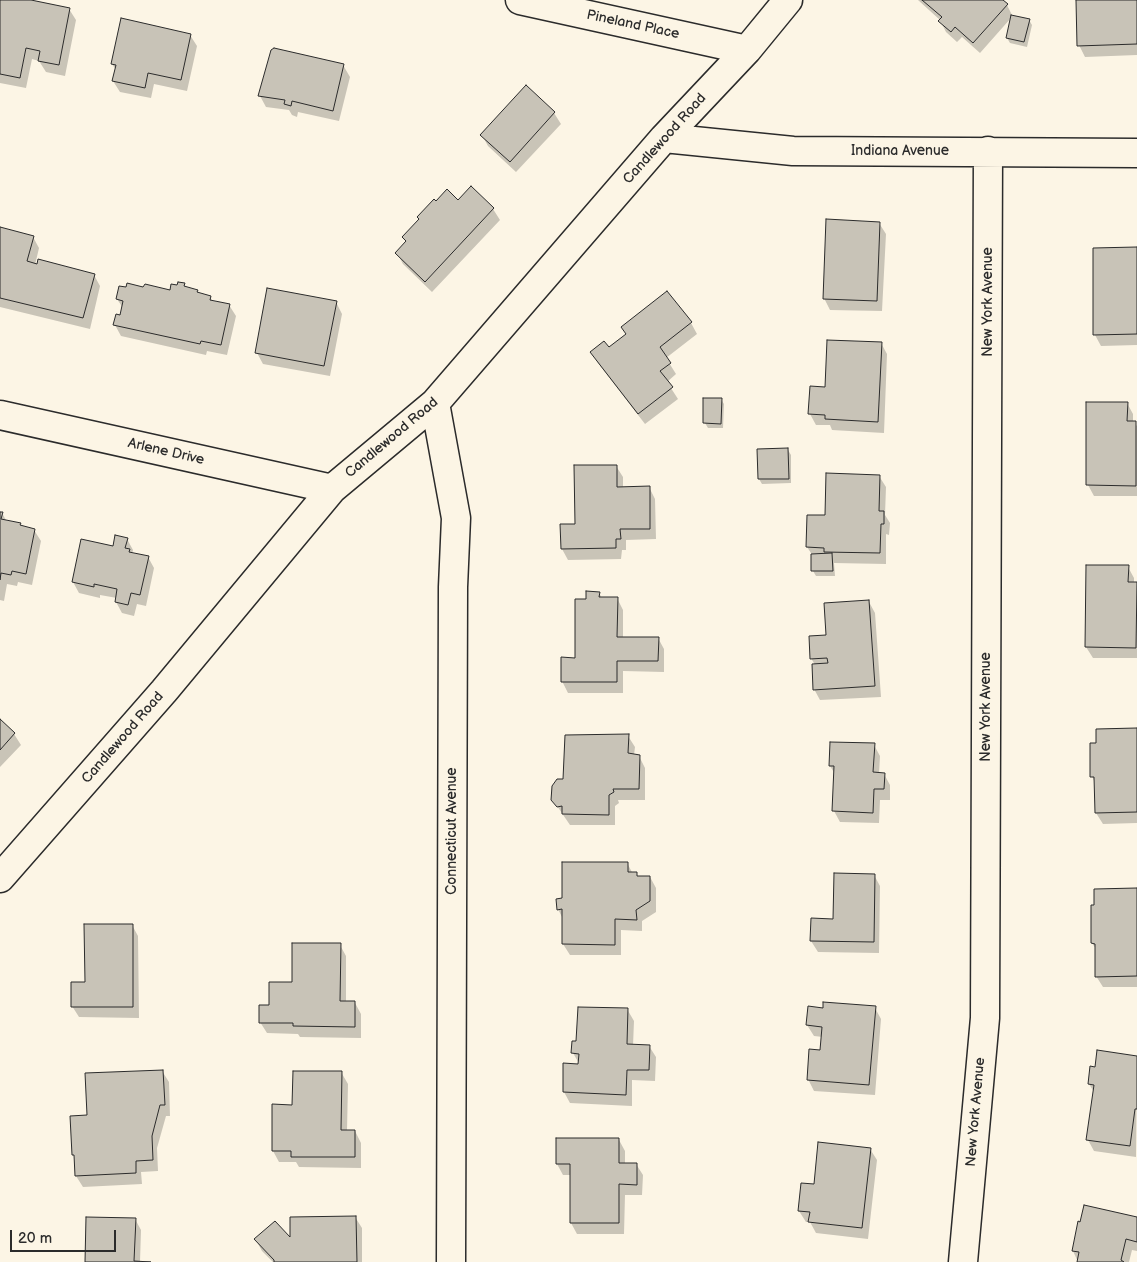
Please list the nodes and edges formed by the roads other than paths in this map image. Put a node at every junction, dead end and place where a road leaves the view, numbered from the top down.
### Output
1 (520, 0) edge
2 (788, 0) edge
3 (747, 50) junction
4 (664, 138) junction
5 (988, 151) junction
6 (1137, 153) edge
7 (435, 403) junction
8 (0, 415) edge
9 (332, 489) junction
10 (0, 878) edge
11 (451, 1262) edge
12 (963, 1262) edge

1 - 3 street, Pineland Place
2 - 3 street, Candlewood Road
3 - 4 street, Candlewood Road
4 - 5 street, Indiana Avenue
4 - 7 street, Candlewood Road
5 - 6 street, Indiana Avenue
5 - 12 street, New York Avenue
7 - 9 street, Candlewood Road
7 - 11 street, Connecticut Avenue
8 - 9 street, Arlene Drive
9 - 10 street, Candlewood Road

